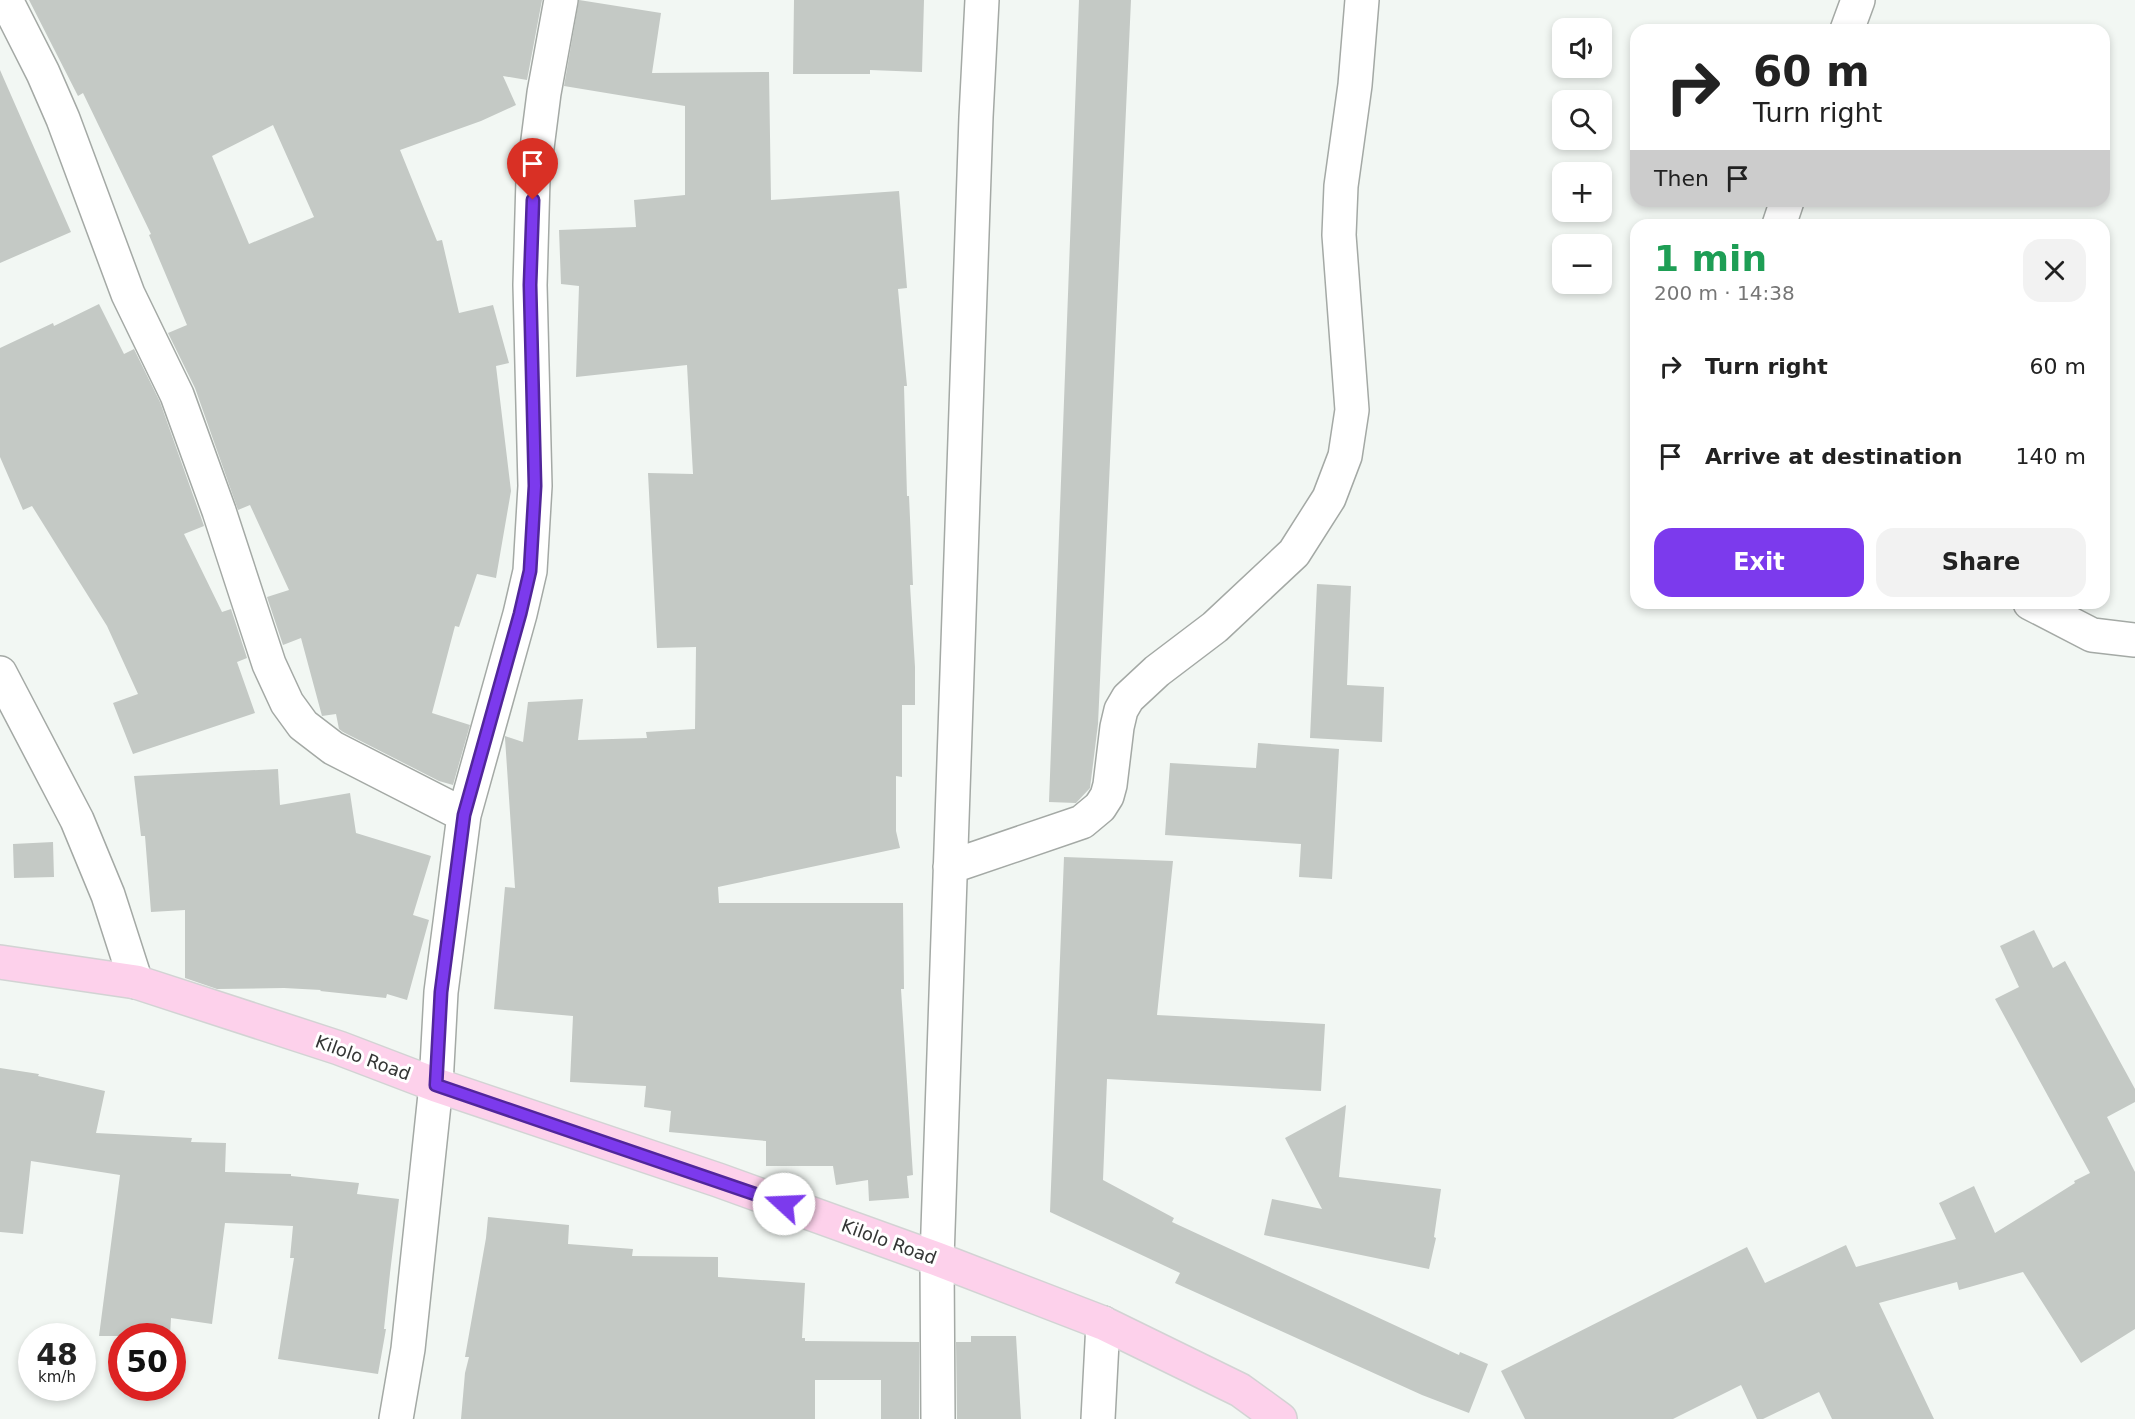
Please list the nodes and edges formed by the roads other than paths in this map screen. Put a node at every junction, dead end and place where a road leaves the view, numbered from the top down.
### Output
1 (6, 0) edge
2 (561, 0) edge
3 (982, 0) edge
4 (1362, 0) edge
5 (1858, 0) edge
6 (1849, 24) edge
7 (2042, 609) edge
8 (2135, 639) edge
9 (0, 673) edge
10 (464, 815) junction
11 (950, 867) junction
12 (0, 962) edge
13 (136, 982) junction
14 (436, 1085) junction
15 (937, 1259) junction
16 (1102, 1323) junction
17 (396, 1419) edge
18 (938, 1419) edge
19 (1098, 1419) edge
20 (1280, 1419) edge

1 - 10 street
2 - 10 street
3 - 11 street
4 - 11 street
5 - 6 street
7 - 8 street
9 - 13 street
10 - 14 street
11 - 15 street
12 - 13 main road, Kilolo Road
13 - 14 main road, Kilolo Road
14 - 15 main road, Kilolo Road
14 - 17 street
15 - 16 main road, Kilolo Road
15 - 18 street
16 - 19 street
16 - 20 main road, Kilolo Road

